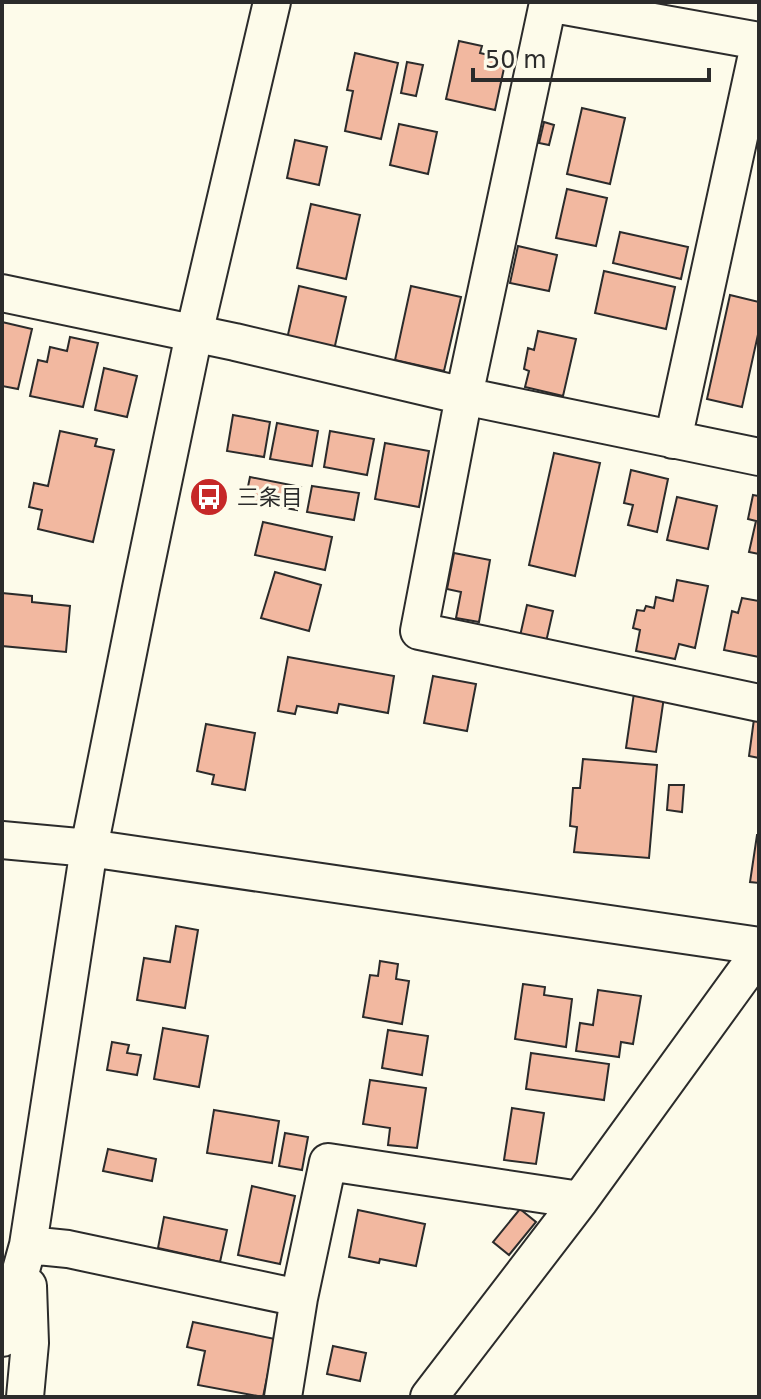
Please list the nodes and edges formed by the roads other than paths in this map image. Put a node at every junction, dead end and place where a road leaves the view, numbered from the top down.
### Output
1 (272, 2) edge
2 (759, 43) edge
3 (2, 293) edge
4 (194, 334) junction
5 (464, 396) junction
6 (673, 440) junction
7 (759, 457) edge
8 (759, 703) edge
9 (2, 840) edge
10 (89, 848) junction
11 (759, 946) edge
12 (759, 953) edge
13 (580, 1200) junction
14 (28, 1245) junction
15 (299, 1298) junction
16 (2, 1338) edge
17 (25, 1397) edge
18 (283, 1397) edge
19 (429, 1397) edge

1 - 4 street
2 - 5 street
2 - 6 street
3 - 4 street
4 - 5 street
4 - 10 street
5 - 6 street
5 - 8 street
6 - 7 street
9 - 10 street
10 - 11 street
10 - 14 street
12 - 13 street
13 - 15 street
13 - 19 street
14 - 15 street
14 - 16 street
14 - 17 street
15 - 18 street

